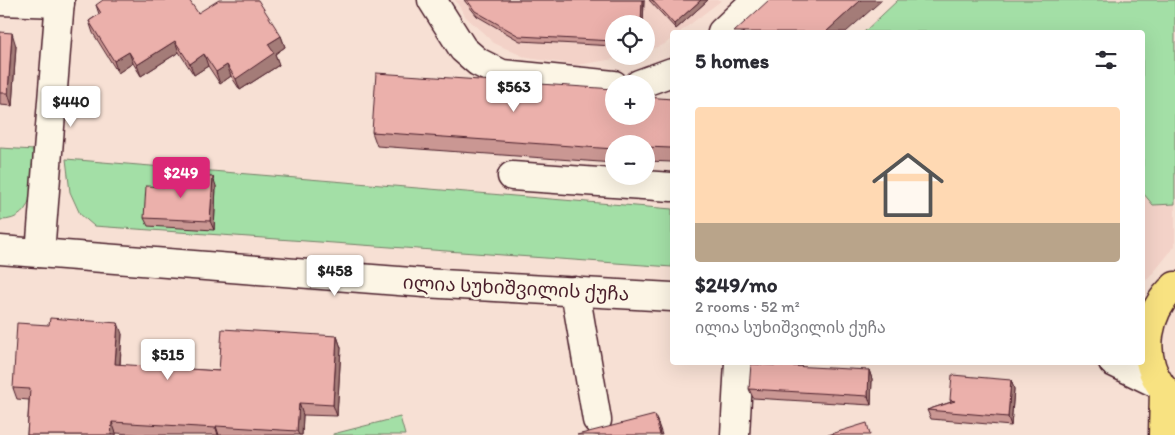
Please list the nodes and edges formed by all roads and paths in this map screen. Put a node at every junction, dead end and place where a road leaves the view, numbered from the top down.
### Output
1 (432, 0) edge
2 (756, 0) edge
3 (0, 1) edge
4 (60, 2) edge
5 (724, 30) edge
6 (670, 73) edge
7 (655, 78) edge
8 (605, 84) edge
9 (512, 176) dead end
10 (670, 187) edge
11 (0, 250) edge
12 (40, 254) junction
13 (575, 291) junction
14 (1161, 295) edge
15 (670, 297) edge
16 (739, 365) edge
17 (1118, 365) edge
18 (1166, 391) edge
19 (597, 420) dead end
20 (735, 435) edge
21 (1163, 435) edge

1 - 8 street
2 - 5 street
3 - 4 street
4 - 12 street
6 - 7 street
9 - 10 street
11 - 12 street, ილია სუხიშვილის ქუჩა
12 - 13 street, ილია სუხიშვილის ქუჩა
13 - 15 street, ილია სუხიშვილის ქუჩა
13 - 19 street
14 - 18 main road
16 - 20 street
17 - 18 street
18 - 21 main road

